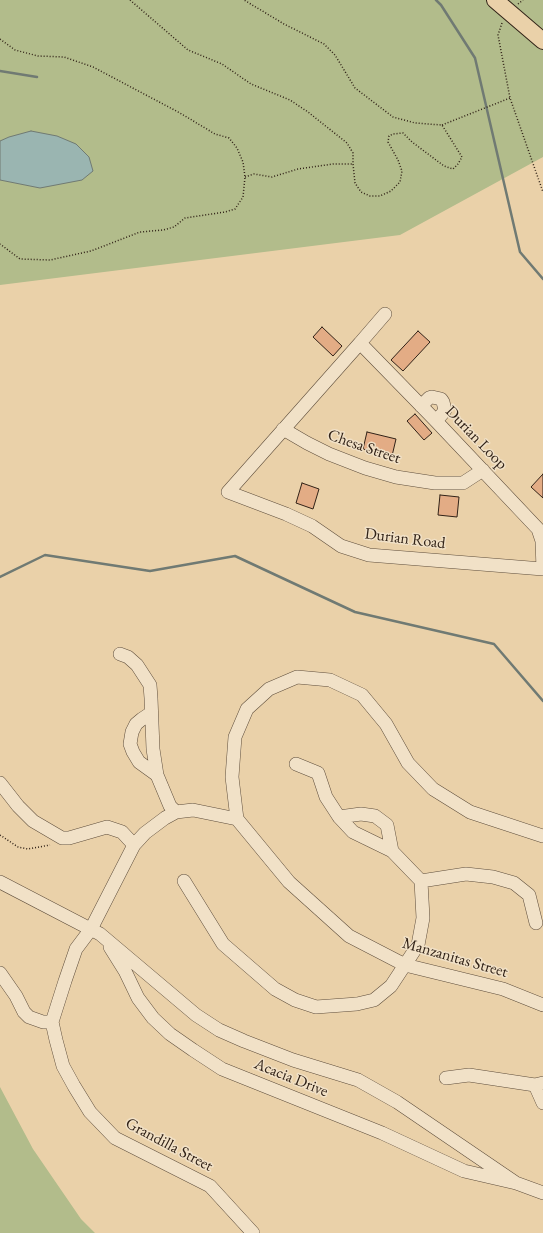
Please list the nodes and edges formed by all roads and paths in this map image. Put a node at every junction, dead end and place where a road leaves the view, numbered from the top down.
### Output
1 (130, 0) edge
2 (244, 0) edge
3 (495, 0) edge
4 (510, 12) junction
5 (0, 39) edge
6 (543, 40) edge
7 (510, 98) junction
8 (442, 125) junction
9 (353, 164) junction
10 (245, 177) junction
11 (543, 192) edge
12 (0, 244) edge
13 (386, 314) dead end
14 (360, 343) junction
15 (421, 406) junction
16 (436, 421) junction
17 (283, 429) junction
18 (483, 470) junction
19 (543, 569) edge
20 (120, 654) dead end
21 (151, 713) junction
22 (296, 764) dead end
23 (157, 775) junction
24 (0, 783) edge
25 (176, 812) junction
26 (339, 817) junction
27 (237, 819) junction
28 (0, 835) edge
29 (543, 836) edge
30 (62, 838) junction
31 (134, 845) junction
32 (392, 851) junction
33 (184, 881) dead end
34 (421, 881) junction
35 (0, 882) edge
36 (536, 924) dead end
37 (91, 929) junction
38 (102, 936) junction
39 (405, 965) junction
40 (0, 973) edge
41 (543, 1005) edge
42 (52, 1022) junction
43 (446, 1078) dead end
44 (539, 1084) edge
45 (543, 1102) edge
46 (516, 1183) junction
47 (543, 1193) edge
48 (253, 1233) edge

1 - 9 path
2 - 8 path
3 - 4 main road
4 - 6 main road
4 - 7 path
5 - 10 path
7 - 8 path
7 - 11 path
8 - 9 path
9 - 10 path
10 - 12 path
13 - 14 street
14 - 15 street, Durian Loop
14 - 17 street
15 - 16 street, Durian Loop
15 - 16 street
16 - 18 street, Durian Loop
17 - 18 street, Chesa Street
17 - 19 street, Durian Road
18 - 19 street, Durian Loop
20 - 21 street
21 - 23 street
21 - 23 street
22 - 26 street
23 - 25 street
24 - 30 street
25 - 27 street
25 - 31 street
26 - 32 street
26 - 32 street
27 - 29 street
27 - 39 street, Manzanitas Street
28 - 30 path
30 - 31 street
31 - 37 street
32 - 34 street
33 - 39 street
34 - 36 street
34 - 39 street
35 - 37 street, Acacia Drive
37 - 38 street, Acacia Drive
37 - 42 street
38 - 46 street, Acacia Drive
38 - 46 street, Acacia Drive
39 - 41 street, Manzanitas Street
40 - 42 street
42 - 48 street, Grandilla Street
43 - 44 street
44 - 45 street
46 - 47 street, Acacia Drive

